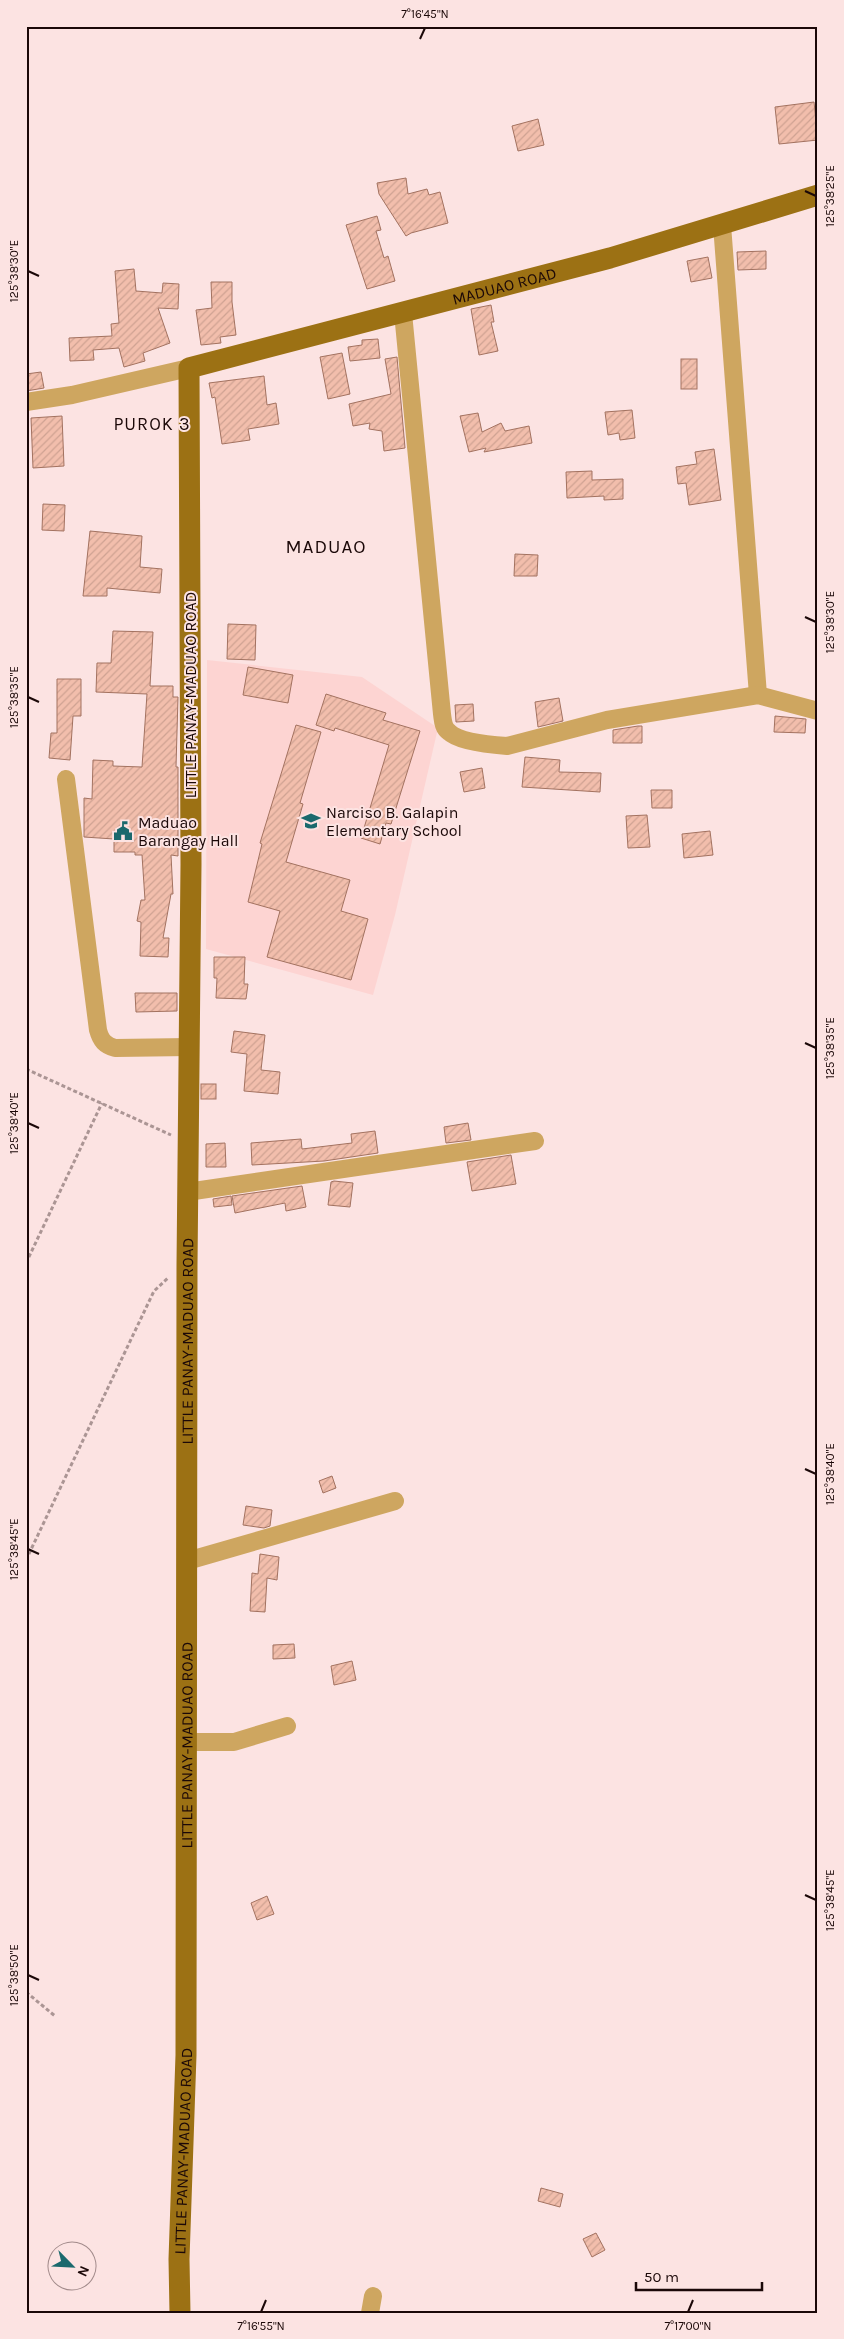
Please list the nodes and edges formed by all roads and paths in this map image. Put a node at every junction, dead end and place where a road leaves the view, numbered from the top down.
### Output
1 (818, 195) edge
2 (722, 225) junction
3 (404, 313) junction
4 (189, 368) junction
5 (26, 402) edge
6 (758, 696) junction
7 (818, 711) edge
8 (66, 779) dead end
9 (188, 1047) junction
10 (26, 1068) edge
11 (102, 1103) junction
12 (535, 1141) dead end
13 (188, 1142) junction
14 (187, 1192) junction
15 (26, 1263) edge
16 (187, 1265) junction
17 (395, 1501) dead end
18 (26, 1560) edge
19 (187, 1562) junction
20 (287, 1726) dead end
21 (186, 1742) junction
22 (26, 1992) edge
23 (55, 2016) dead end
24 (180, 2313) edge

1 - 2 main road, MADUAO ROAD
2 - 3 main road, MADUAO ROAD
2 - 6 street
3 - 4 main road, MADUAO ROAD
3 - 6 street
4 - 5 street
4 - 9 main road, LITTLE PANAY-MADUAO ROAD
6 - 7 street
8 - 9 street
9 - 13 main road, LITTLE PANAY-MADUAO ROAD
10 - 11 path
11 - 13 path
11 - 15 path
12 - 14 street
13 - 14 main road, LITTLE PANAY-MADUAO ROAD
14 - 16 main road, LITTLE PANAY-MADUAO ROAD
16 - 18 path
16 - 19 main road, LITTLE PANAY-MADUAO ROAD
17 - 19 street
19 - 21 main road, LITTLE PANAY-MADUAO ROAD
20 - 21 street
21 - 24 main road, LITTLE PANAY-MADUAO ROAD
22 - 23 path

